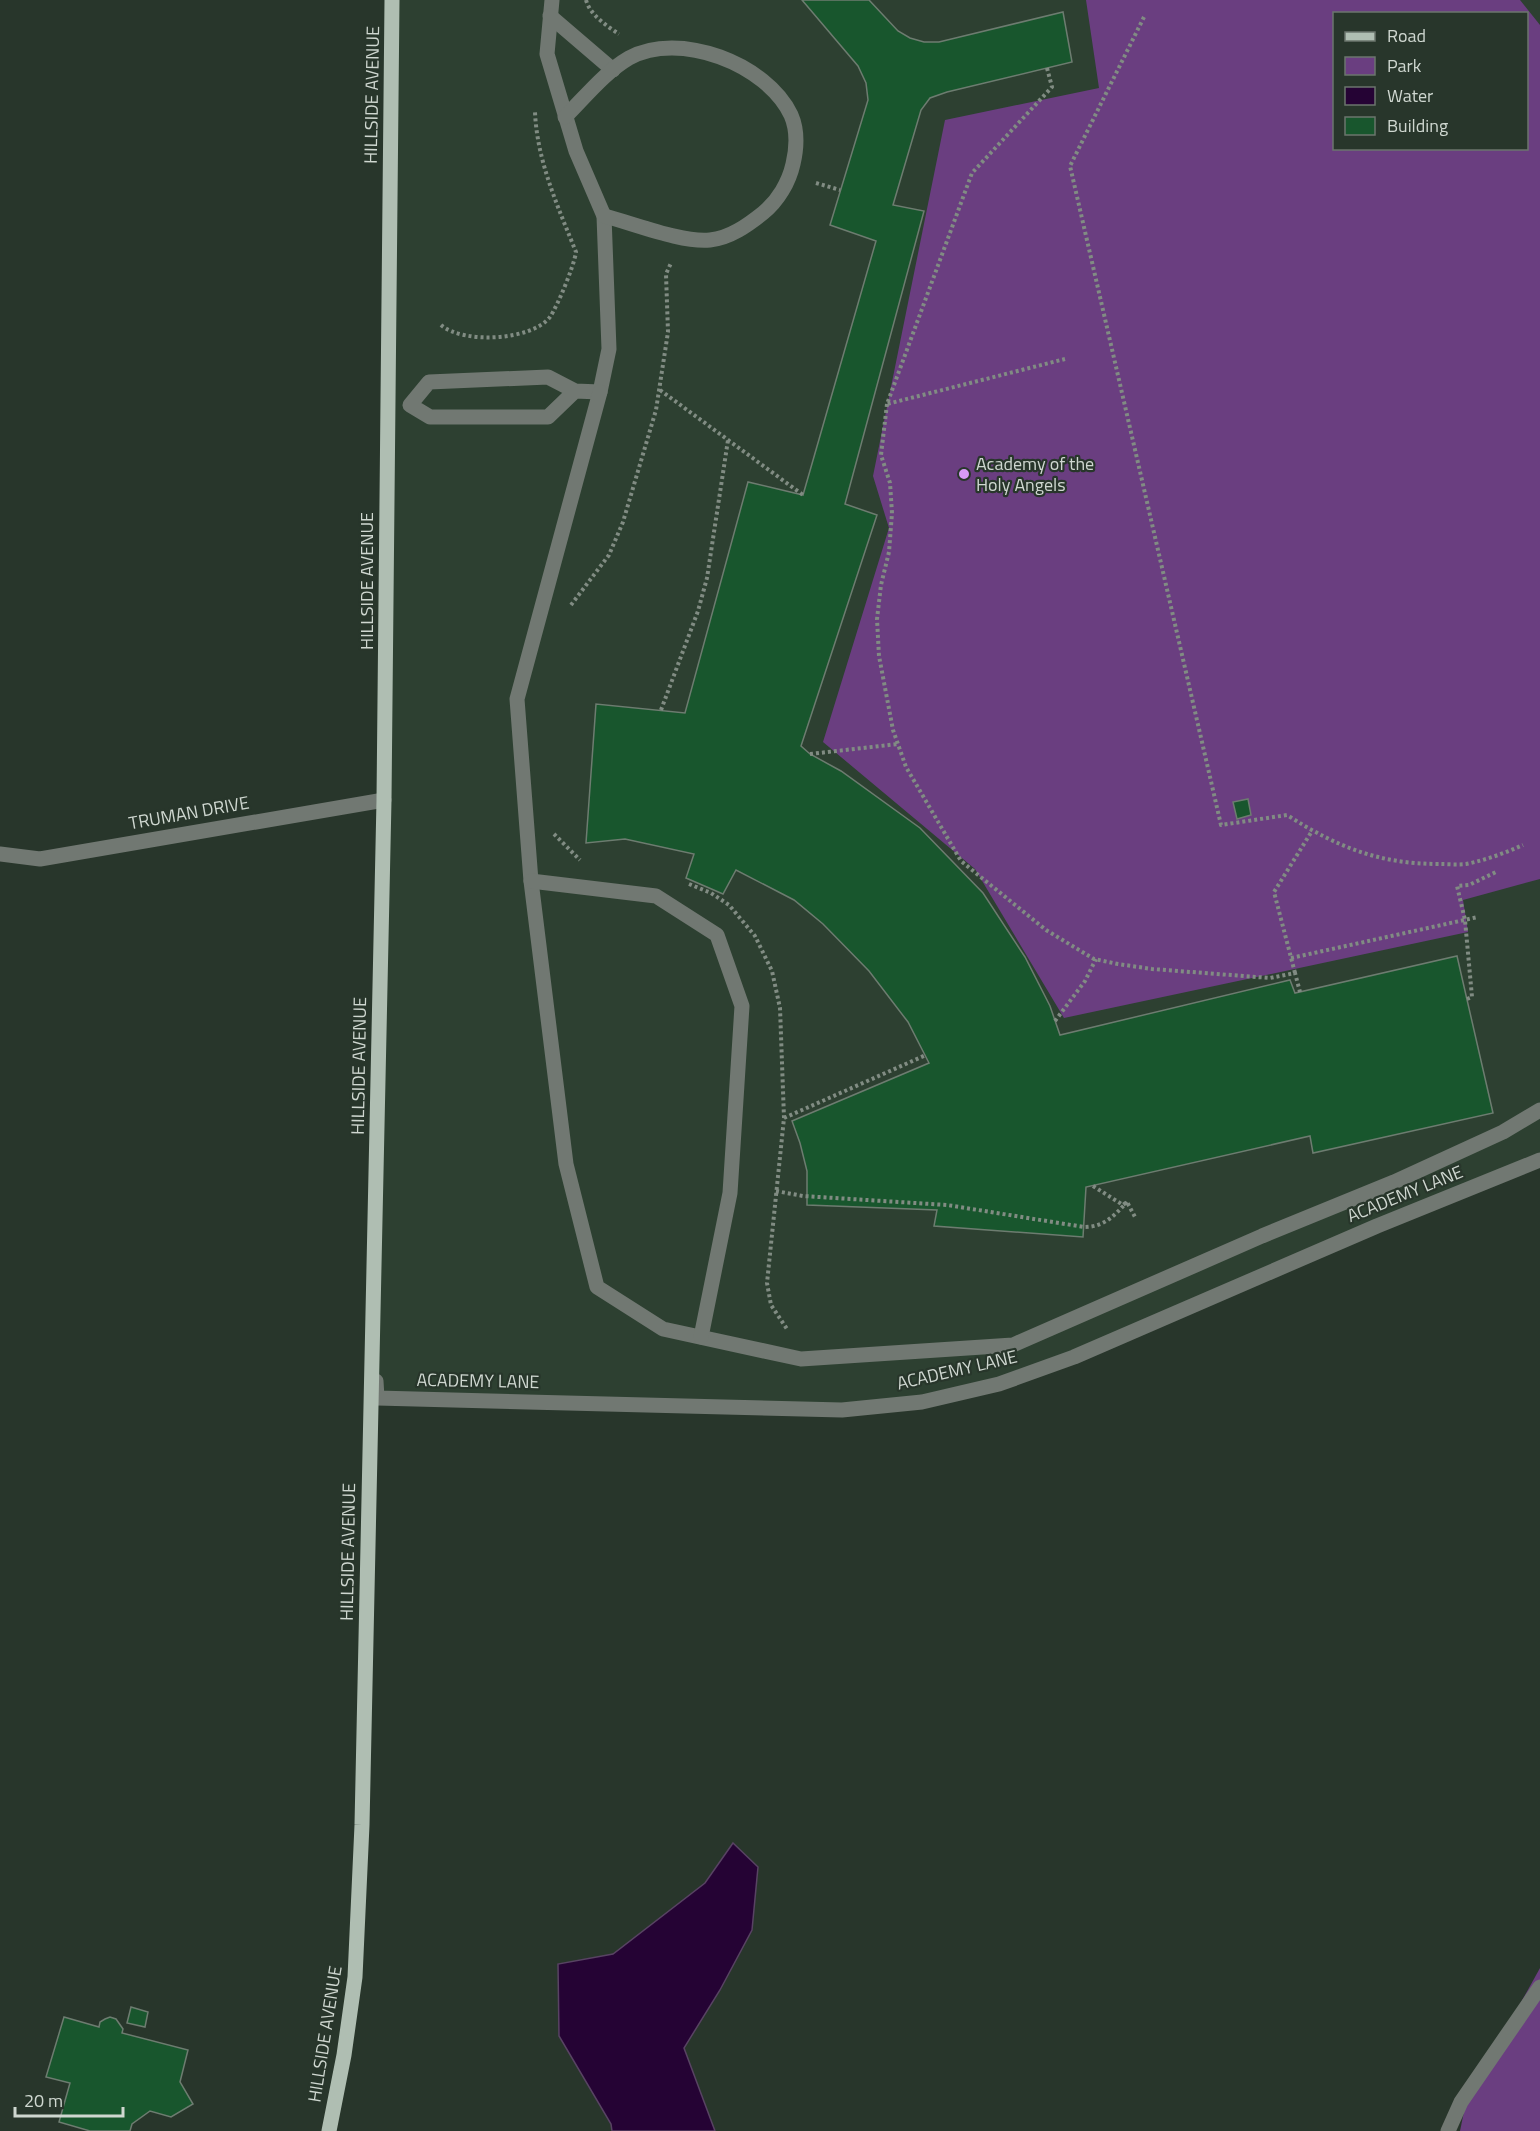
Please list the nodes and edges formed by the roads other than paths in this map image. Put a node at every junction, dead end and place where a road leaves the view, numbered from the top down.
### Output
1 (392, 0) edge
2 (552, 0) edge
3 (550, 16) junction
4 (613, 70) junction
5 (566, 117) junction
6 (604, 216) junction
7 (575, 391) junction
8 (600, 392) junction
9 (388, 405) junction
10 (410, 405) junction
11 (384, 800) junction
12 (0, 854) edge
13 (531, 881) junction
14 (1540, 1110) edge
15 (1540, 1160) edge
16 (373, 1324) junction
17 (701, 1337) junction
18 (1540, 1988) edge
19 (329, 2131) edge
20 (1449, 2131) edge

1 - 9 main road, HILLSIDE AVENUE
2 - 3 street
3 - 4 street
3 - 5 street
4 - 5 street
4 - 6 street
5 - 6 street
6 - 8 street
7 - 8 street
7 - 10 street
7 - 10 street
8 - 13 street
9 - 10 street
9 - 11 main road, HILLSIDE AVENUE
11 - 12 street, TRUMAN DRIVE
11 - 16 main road, HILLSIDE AVENUE
13 - 17 street
13 - 17 street
14 - 17 street
15 - 16 street, ACADEMY LANE
16 - 19 main road, HILLSIDE AVENUE
18 - 20 street

